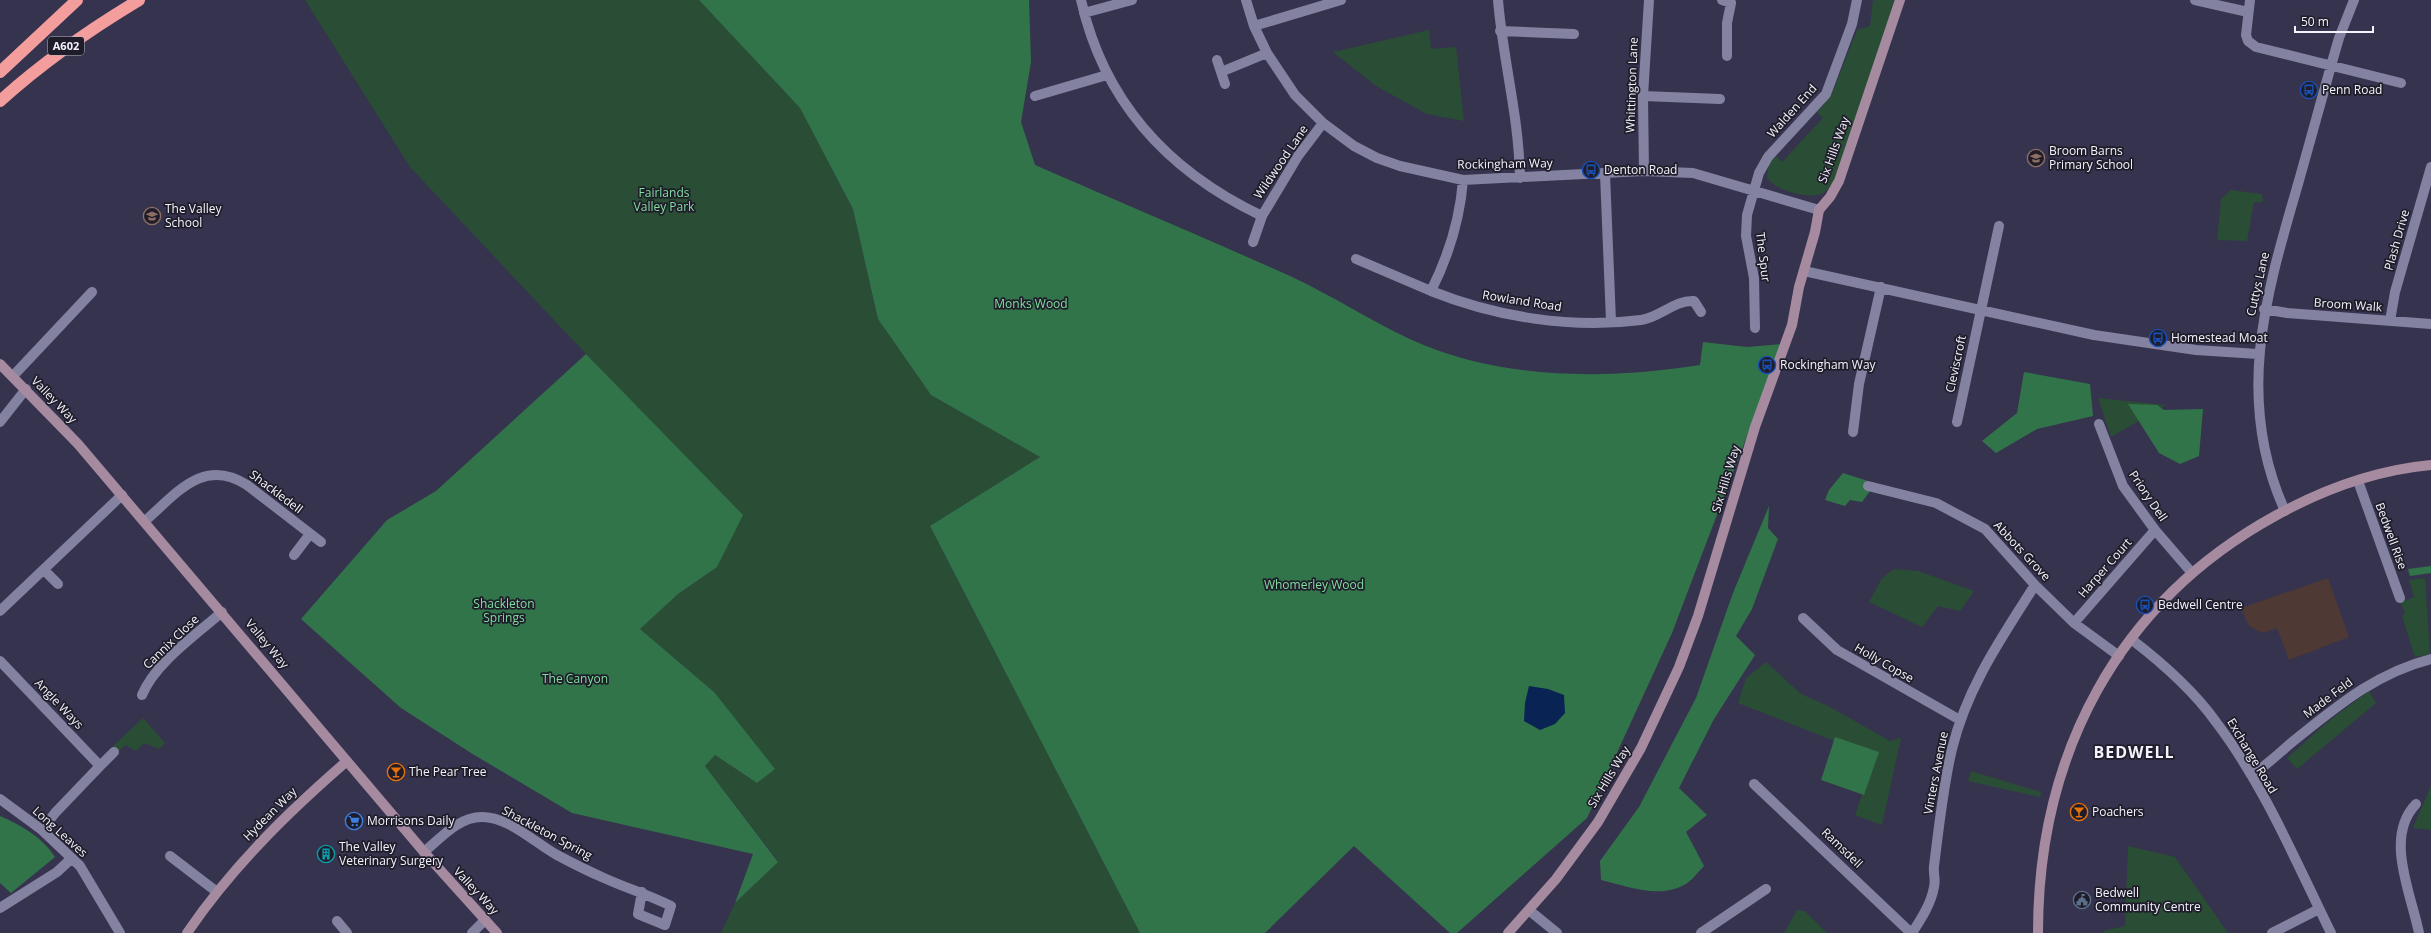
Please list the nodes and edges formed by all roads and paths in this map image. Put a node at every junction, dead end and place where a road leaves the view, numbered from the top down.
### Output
1 (77, 0) edge
2 (139, 0) edge
3 (1081, 0) edge
4 (1132, 0) edge
5 (1246, 0) edge
6 (1341, 0) edge
7 (1498, 0) edge
8 (1649, 0) edge
9 (1858, 0) edge
10 (1900, 0) edge
11 (2195, 0) edge
12 (2250, 0) edge
13 (2354, 0) edge
14 (1728, 1) edge
15 (2248, 12) junction
16 (1084, 13) junction
17 (1254, 26) junction
18 (1500, 31) junction
19 (1574, 34) dead end
20 (1267, 54) junction
21 (1727, 56) dead end
22 (1218, 60) dead end
23 (2331, 65) junction
24 (0, 72) edge
25 (1221, 72) junction
26 (1106, 75) junction
27 (2401, 83) dead end
28 (1225, 84) dead end
29 (1035, 96) dead end
30 (1643, 96) junction
31 (1720, 99) dead end
32 (0, 101) edge
33 (1323, 123) junction
34 (2431, 167) edge
35 (1644, 171) junction
36 (1605, 174) junction
37 (1520, 178) junction
38 (1464, 180) junction
39 (1754, 189) junction
40 (1819, 210) junction
41 (1262, 216) junction
42 (1999, 226) dead end
43 (1253, 242) dead end
44 (1356, 259) dead end
45 (1804, 271) junction
46 (1881, 287) junction
47 (92, 292) dead end
48 (1431, 292) junction
49 (2264, 309) junction
50 (1981, 311) junction
51 (1701, 312) dead end
52 (1612, 321) junction
53 (2390, 321) junction
54 (2431, 324) edge
55 (1755, 328) dead end
56 (2258, 354) junction
57 (0, 364) edge
58 (13, 376) junction
59 (26, 389) junction
60 (0, 422) edge
61 (1957, 422) dead end
62 (2099, 424) dead end
63 (1853, 432) dead end
64 (2431, 465) edge
65 (2358, 481) junction
66 (1868, 486) dead end
67 (122, 495) junction
68 (2285, 511) junction
69 (145, 521) junction
70 (2154, 530) junction
71 (310, 534) junction
72 (322, 542) dead end
73 (294, 555) dead end
74 (44, 570) junction
75 (2192, 573) junction
76 (58, 584) dead end
77 (2035, 585) junction
78 (2400, 598) dead end
79 (0, 611) edge
80 (222, 612) junction
81 (1803, 618) dead end
82 (2074, 623) junction
83 (2131, 639) junction
84 (2119, 656) junction
85 (2431, 659) edge
86 (0, 661) edge
87 (142, 695) dead end
88 (1960, 720) junction
89 (114, 752) dead end
90 (347, 761) junction
91 (100, 766) junction
92 (2251, 775) junction
93 (1754, 784) dead end
94 (0, 800) edge
95 (2416, 804) dead end
96 (42, 830) junction
97 (424, 852) junction
98 (170, 856) dead end
99 (72, 858) junction
100 (1766, 889) dead end
101 (217, 892) junction
102 (642, 892) dead end
103 (0, 908) edge
104 (2319, 909) junction
105 (1530, 911) junction
106 (485, 920) junction
107 (338, 921) dead end
108 (120, 933) edge
109 (187, 933) edge
110 (348, 933) edge
111 (472, 933) edge
112 (497, 933) edge
113 (1508, 933) edge
114 (1557, 933) edge
115 (1701, 933) edge
116 (1912, 933) edge
117 (2038, 933) edge
118 (2272, 933) edge
119 (2331, 933) edge
120 (2419, 933) edge

1 - 24 highway, A602
2 - 32 highway, A602
3 - 16 street, Wildwood Lane
4 - 16 street
5 - 17 street, Rockingham Way
6 - 17 street
7 - 18 street
8 - 30 street, Whittington Lane
9 - 39 street, Walden End
10 - 40 street, Six Hills Way
11 - 15 street
12 - 15 street
13 - 23 street, Cuttys Lane
14 - 21 street
15 - 23 street
16 - 26 street, Wildwood Lane
17 - 20 street, Rockingham Way
18 - 19 street
18 - 37 street
20 - 25 street
20 - 33 street, Rockingham Way
22 - 25 street
23 - 27 street
23 - 49 street, Cuttys Lane
25 - 28 street
26 - 29 street
26 - 41 street, Wildwood Lane
30 - 31 street
30 - 35 street, Whittington Lane
33 - 38 street, Rockingham Way
33 - 41 street, Wildwood Lane
34 - 53 street, Plash Drive
35 - 36 street, Rockingham Way
35 - 39 street, Rockingham Way
36 - 37 street, Rockingham Way
36 - 52 street
37 - 38 street, Rockingham Way
38 - 48 street
39 - 40 street, Rockingham Way
39 - 55 street, The Spur
40 - 45 street, Six Hills Way
41 - 43 street, Wildwood Lane
42 - 50 street
44 - 48 street, Rowland Road
45 - 46 street
45 - 105 street, Six Hills Way
46 - 50 street
46 - 63 street
47 - 58 street, Valley Way
48 - 52 street, Rowland Road
49 - 53 street, Broom Walk
49 - 56 street, Cuttys Lane
50 - 56 street
50 - 61 street, Cleviscroft
51 - 52 street, Rowland Road
53 - 54 street, Broom Walk
56 - 68 street, Cuttys Lane
57 - 58 street, Valley Way
58 - 59 street, Valley Way
59 - 60 street
59 - 67 street, Valley Way
62 - 70 street, Priory Dell
64 - 65 street
65 - 68 street
65 - 78 street, Bedwell Rise
66 - 77 street, Abbots Grove
67 - 69 street, Valley Way
67 - 74 street
68 - 75 street
69 - 71 street, Shackledell
69 - 80 street, Valley Way
70 - 75 street, Priory Dell
70 - 82 street, Harper Court
71 - 72 street, Shackledell
71 - 73 street
74 - 76 street
74 - 79 street
75 - 83 street
77 - 82 street, Abbots Grove
77 - 88 street, Vinters Avenue
80 - 87 street, Cannix Close
80 - 90 street, Valley Way
81 - 88 street, Holly Copse
82 - 84 street, Abbots Grove
83 - 84 street
83 - 92 street, Exchange Road
84 - 117 street
85 - 92 street, Made Feld
86 - 91 street, Angle Ways
88 - 116 street, Vinters Avenue
89 - 91 street
90 - 97 street, Valley Way
90 - 101 street, Hydean Way
91 - 96 street
92 - 104 street, Exchange Road
93 - 116 street, Ramsdell
94 - 96 street, Long Leaves
95 - 120 street
96 - 99 street, Long Leaves
97 - 102 street, Shackleton Spring
97 - 106 street, Valley Way
98 - 101 street
99 - 103 street
99 - 108 street, Long Leaves
100 - 115 street
101 - 109 street, Hydean Way
104 - 118 street
104 - 119 street, Exchange Road
105 - 113 street, Six Hills Way
105 - 114 street
106 - 111 street
106 - 112 street, Valley Way
107 - 110 street

